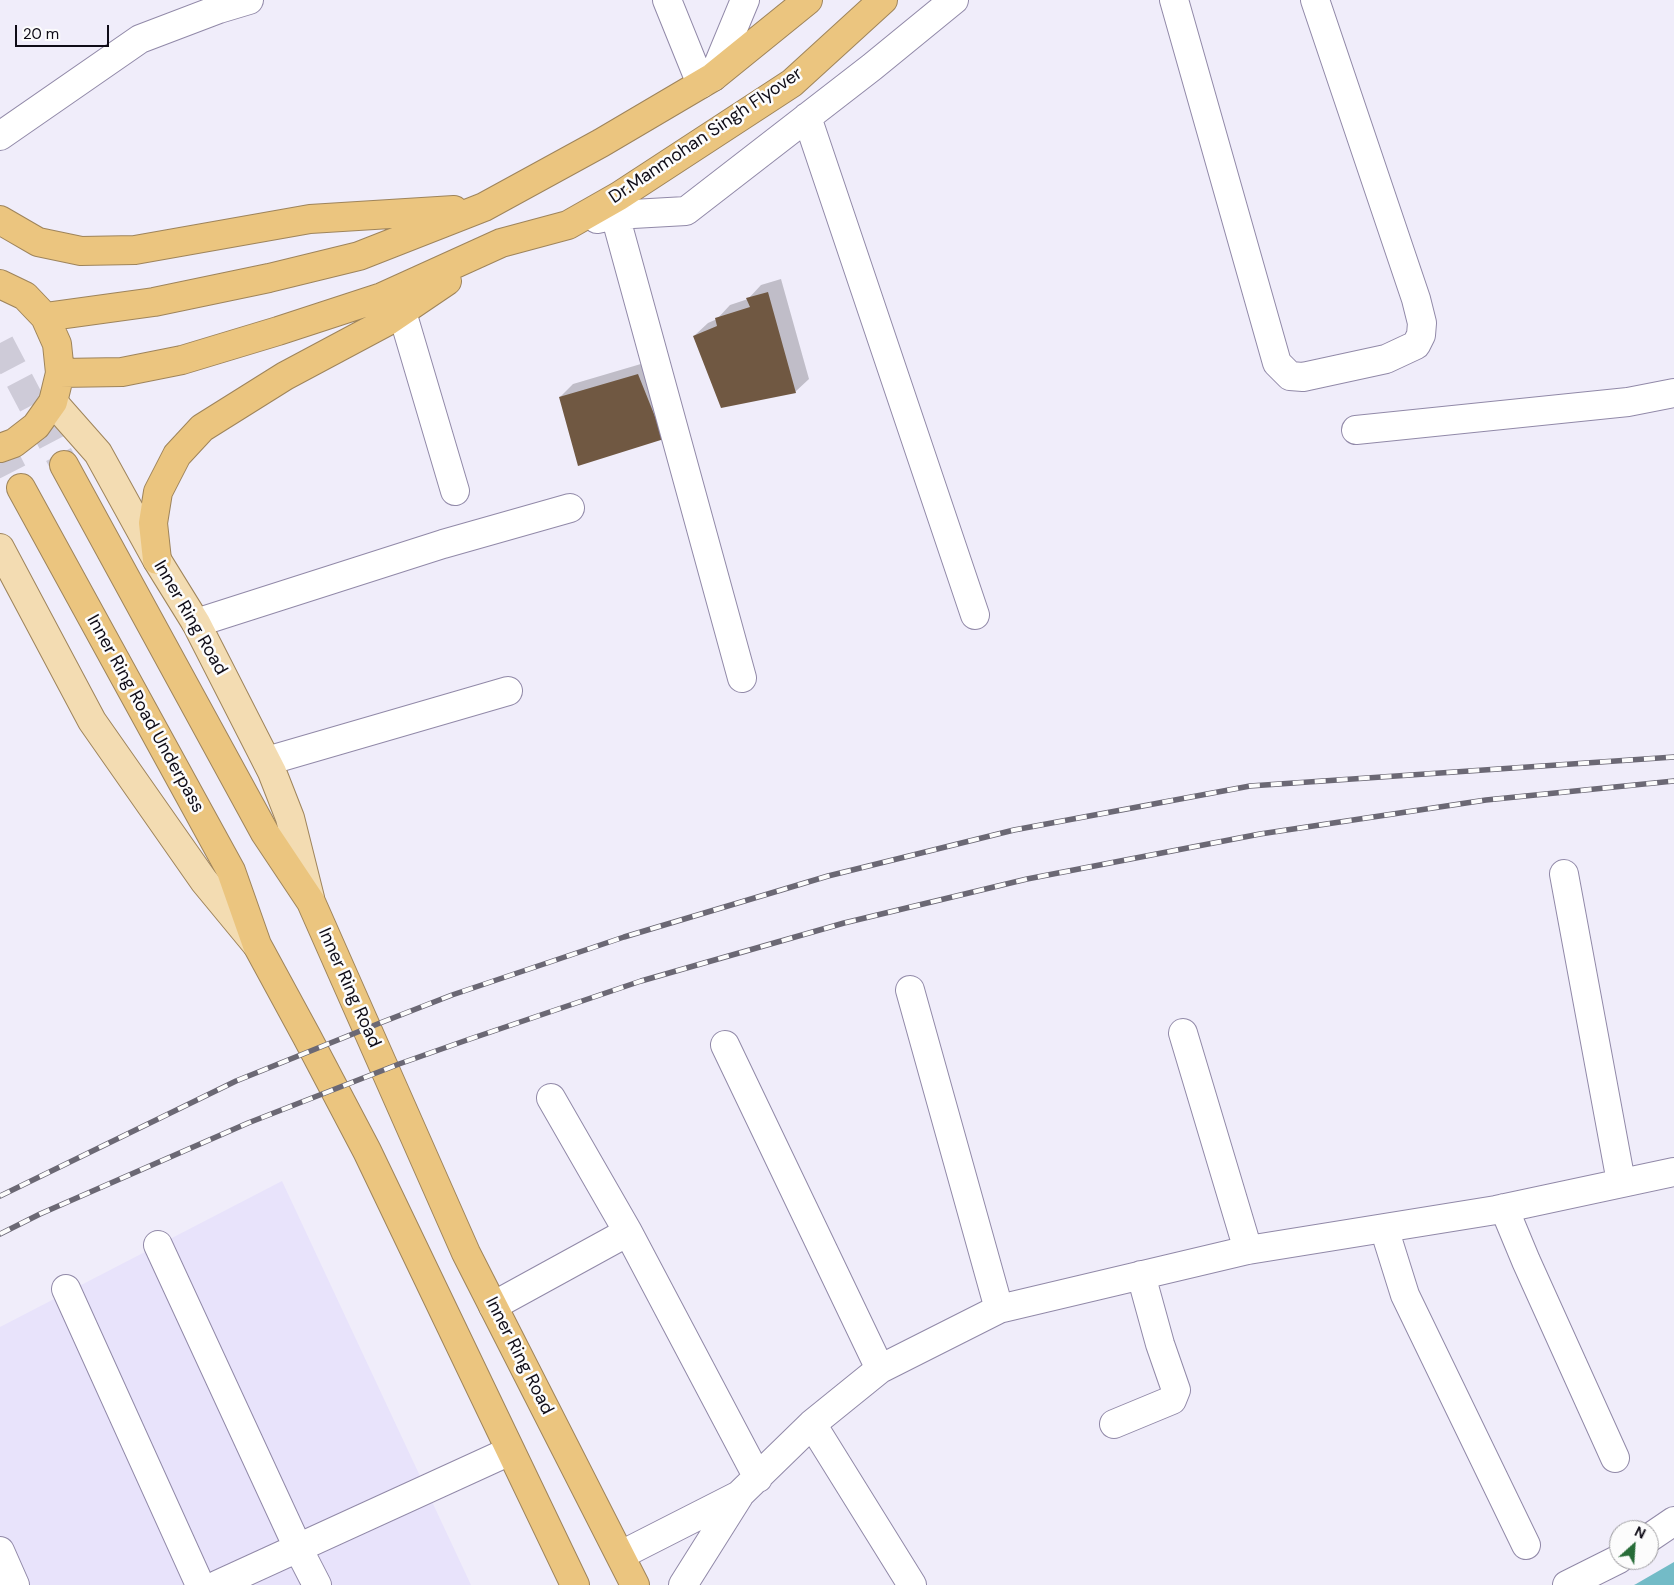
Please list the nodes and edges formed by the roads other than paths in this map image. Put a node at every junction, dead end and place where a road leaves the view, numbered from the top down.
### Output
1 (249, 0) edge
2 (667, 0) edge
3 (745, 0) edge
4 (808, 0) edge
5 (883, 0) edge
6 (954, 0) edge
7 (1174, 0) edge
8 (1315, 0) edge
9 (706, 80) junction
10 (807, 117) junction
11 (0, 136) edge
12 (484, 207) junction
13 (614, 215) junction
14 (0, 220) edge
15 (568, 225) junction
16 (501, 242) junction
17 (0, 284) edge
18 (402, 312) junction
19 (45, 317) junction
20 (60, 373) junction
21 (1674, 393) edge
22 (53, 402) junction
23 (1356, 430) dead end
24 (0, 448) edge
25 (64, 465) tunnel mouth
26 (21, 488) tunnel mouth
27 (455, 491) dead end
28 (570, 508) dead end
29 (0, 548) edge
30 (157, 560) junction
31 (975, 616) dead end
32 (196, 623) junction
33 (742, 678) dead end
34 (508, 691) dead end
35 (267, 761) junction
36 (1564, 874) dead end
37 (311, 902) junction
38 (257, 946) junction
39 (910, 990) dead end
40 (1183, 1033) dead end
41 (725, 1045) dead end
42 (552, 1098) dead end
43 (1674, 1172) edge
44 (1621, 1182) junction
45 (1504, 1208) junction
46 (1384, 1228) junction
47 (628, 1232) junction
48 (158, 1245) dead end
49 (1248, 1250) junction
50 (1141, 1275) junction
51 (66, 1289) dead end
52 (493, 1306) junction
53 (1000, 1309) junction
54 (880, 1369) junction
55 (812, 1424) junction
56 (1114, 1424) dead end
57 (510, 1450) junction
58 (1615, 1458) dead end
59 (749, 1486) junction
60 (1674, 1521) edge
61 (1659, 1531) edge
62 (1526, 1545) dead end
63 (298, 1548) junction
64 (0, 1551) edge
65 (621, 1556) junction
66 (1609, 1563) edge
67 (15, 1585) edge
68 (200, 1585) edge
69 (217, 1585) edge
70 (317, 1585) edge
71 (575, 1585) edge
72 (635, 1585) edge
73 (683, 1585) edge
74 (912, 1585) edge
75 (1567, 1585) edge

1 - 11 street
2 - 9 street
3 - 9 street
4 - 9 highway
5 - 15 highway, Dr.Manmohan Singh Flyover
6 - 10 street
7 - 8 street
9 - 12 highway
10 - 13 street
10 - 31 street
12 - 14 highway
12 - 19 highway
13 - 15 street
13 - 33 street
15 - 16 highway, Dr.Manmohan Singh Flyover
16 - 18 highway
16 - 20 highway
17 - 19 highway
18 - 27 street
18 - 30 highway
19 - 20 highway
20 - 22 highway
21 - 23 street
22 - 24 highway
22 - 30 main road, Inner Ring Road
25 - 37 highway
26 - 38 highway, Inner Ring Road Underpass
28 - 32 street
29 - 38 main road
30 - 32 main road, Inner Ring Road
32 - 35 main road, Inner Ring Road
34 - 35 street
35 - 37 main road, Inner Ring Road
36 - 44 street
37 - 52 highway, Inner Ring Road
38 - 57 highway
39 - 53 street
40 - 49 street
41 - 54 street
42 - 47 street
43 - 44 street
44 - 45 street
45 - 46 street
45 - 58 street
46 - 49 street
46 - 62 street
47 - 52 street
47 - 59 street
48 - 63 street
49 - 50 street
50 - 53 street
50 - 56 street
51 - 68 street
52 - 65 highway, Inner Ring Road
53 - 54 street
54 - 55 street
55 - 59 street
55 - 74 street
57 - 63 street
57 - 71 highway
59 - 65 street
59 - 73 street
60 - 61 street
63 - 69 street
63 - 70 street
64 - 67 street
65 - 72 highway, Inner Ring Road
66 - 75 street

